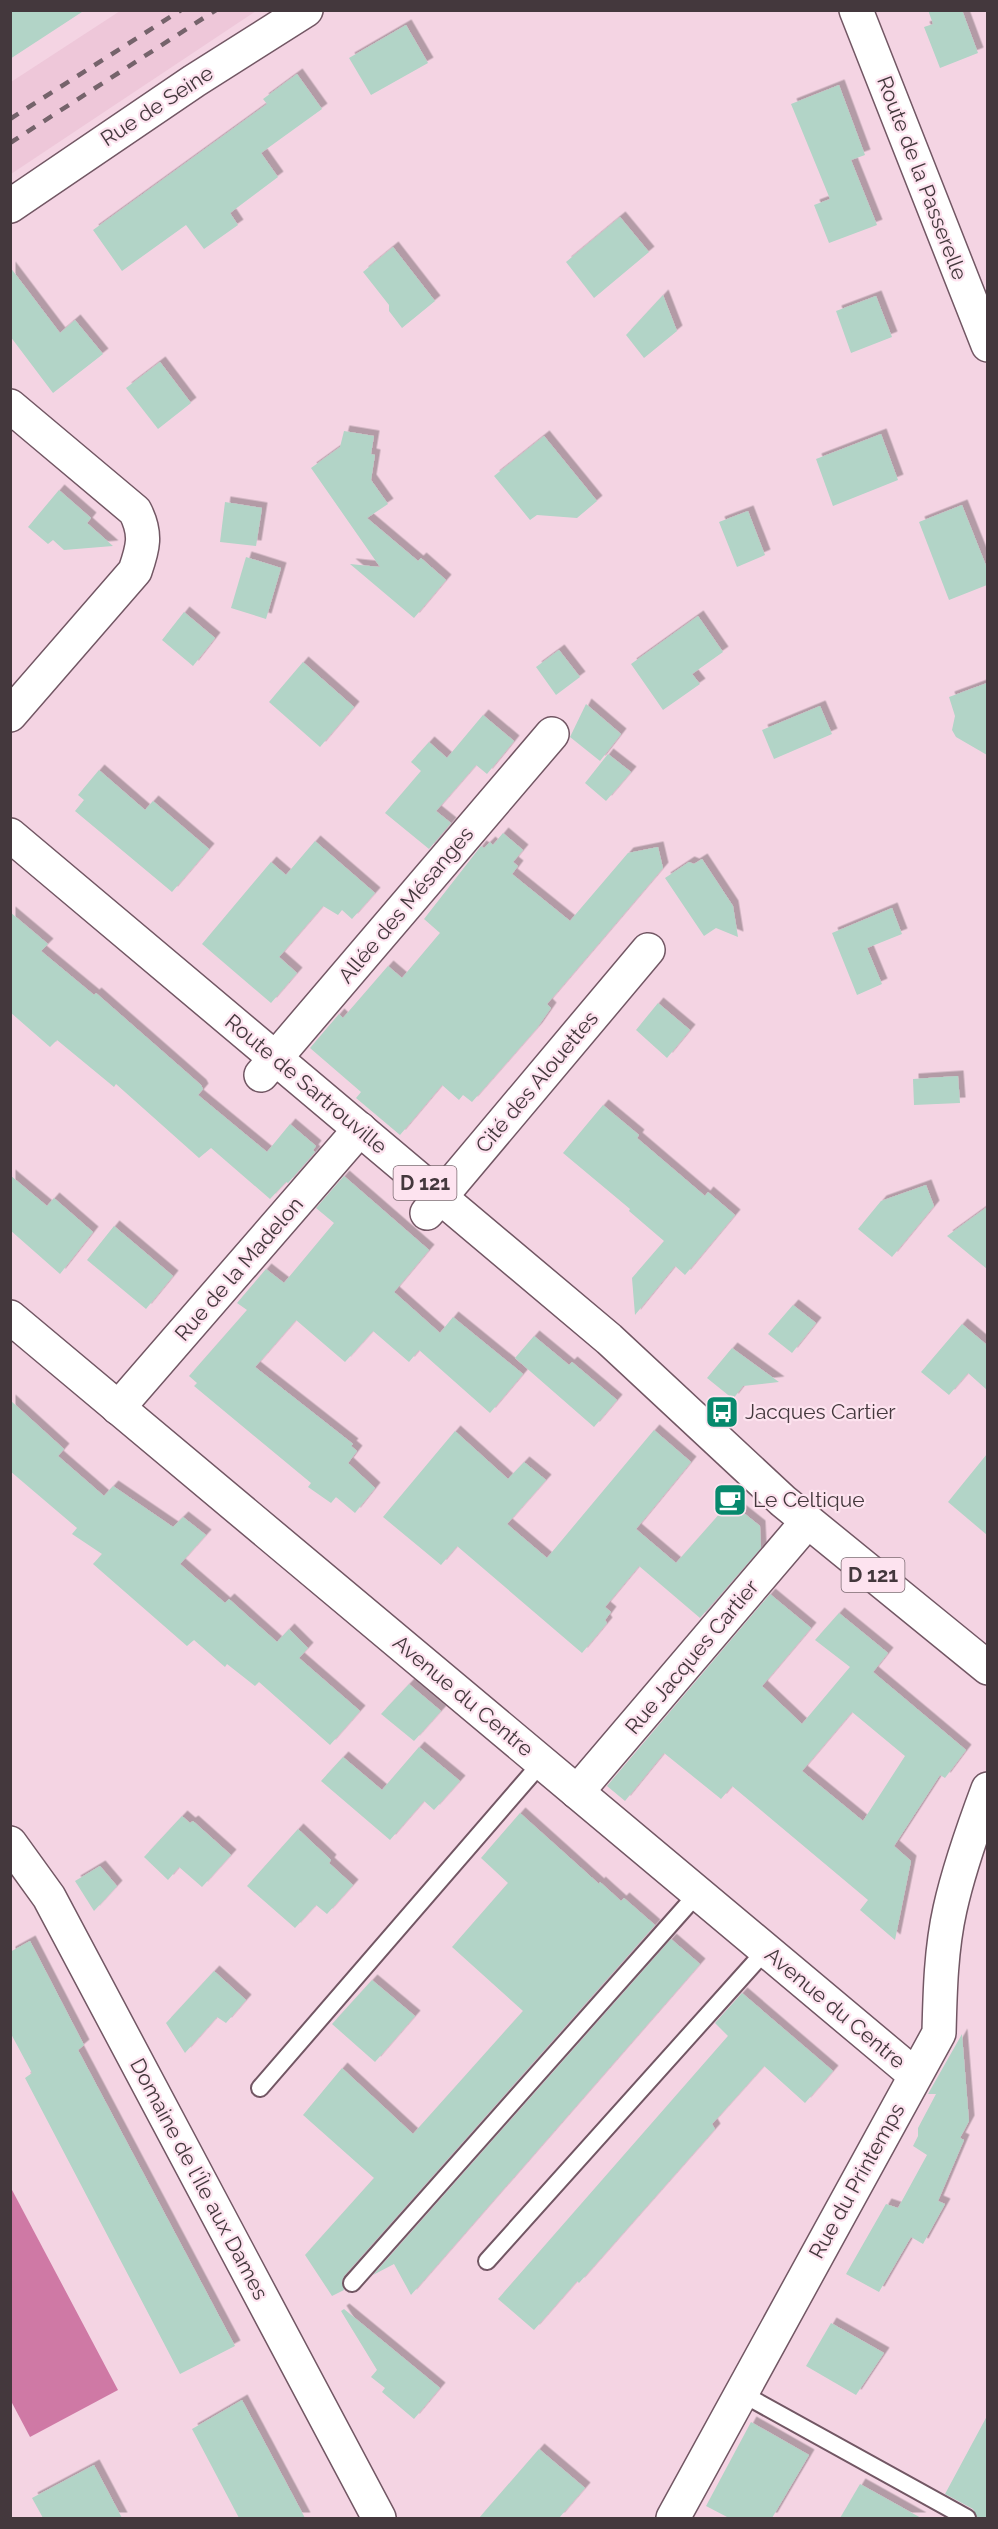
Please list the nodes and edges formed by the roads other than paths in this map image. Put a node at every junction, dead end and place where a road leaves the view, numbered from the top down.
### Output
1 (306, 10) edge
2 (856, 10) edge
3 (10, 206) edge
4 (987, 345) edge
5 (10, 406) edge
6 (10, 715) edge
7 (552, 734) dead end
8 (10, 836) edge
9 (10, 862) edge
10 (648, 950) dead end
11 (268, 1067) junction
12 (353, 1138) junction
13 (434, 1205) junction
14 (10, 1317) edge
15 (118, 1408) junction
16 (807, 1522) junction
17 (987, 1668) edge
18 (542, 1762) junction
19 (987, 1789) edge
20 (577, 1792) junction
21 (10, 1843) edge
22 (698, 1893) junction
23 (766, 1950) junction
24 (915, 2075) junction
25 (260, 2088) dead end
26 (487, 2261) dead end
27 (352, 2283) dead end
28 (741, 2393) junction
29 (379, 2518) edge
30 (673, 2518) edge
31 (967, 2518) edge

1 - 3 street, Rue de Seine
2 - 4 street, Route de la Passerelle
5 - 6 street
7 - 11 street, Allée des Mésanges
8 - 11 street, Route de Sartrouville / D 121
9 - 11 street, Route de Sartrouville / D 121
10 - 13 street, Cité des Alouettes
11 - 12 street, Route de Sartrouville / D 121
12 - 13 street, Route de Sartrouville / D 121
12 - 15 street, Rue de la Madelon
13 - 16 street, Route de Sartrouville / D 121
14 - 15 street, Avenue du Centre
15 - 18 street, Avenue du Centre
16 - 17 street, Route de Sartrouville / D 121
16 - 20 street, Rue Jacques Cartier
18 - 20 street, Avenue du Centre
18 - 25 lane
19 - 24 street, Rue du Printemps
20 - 22 street, Avenue du Centre
21 - 29 street, Domaine de l'Île aux Dames
22 - 23 street, Avenue du Centre
22 - 27 lane
23 - 24 street, Avenue du Centre
23 - 26 lane
24 - 28 street, Rue du Printemps
28 - 30 street, Rue du Printemps
28 - 31 lane

